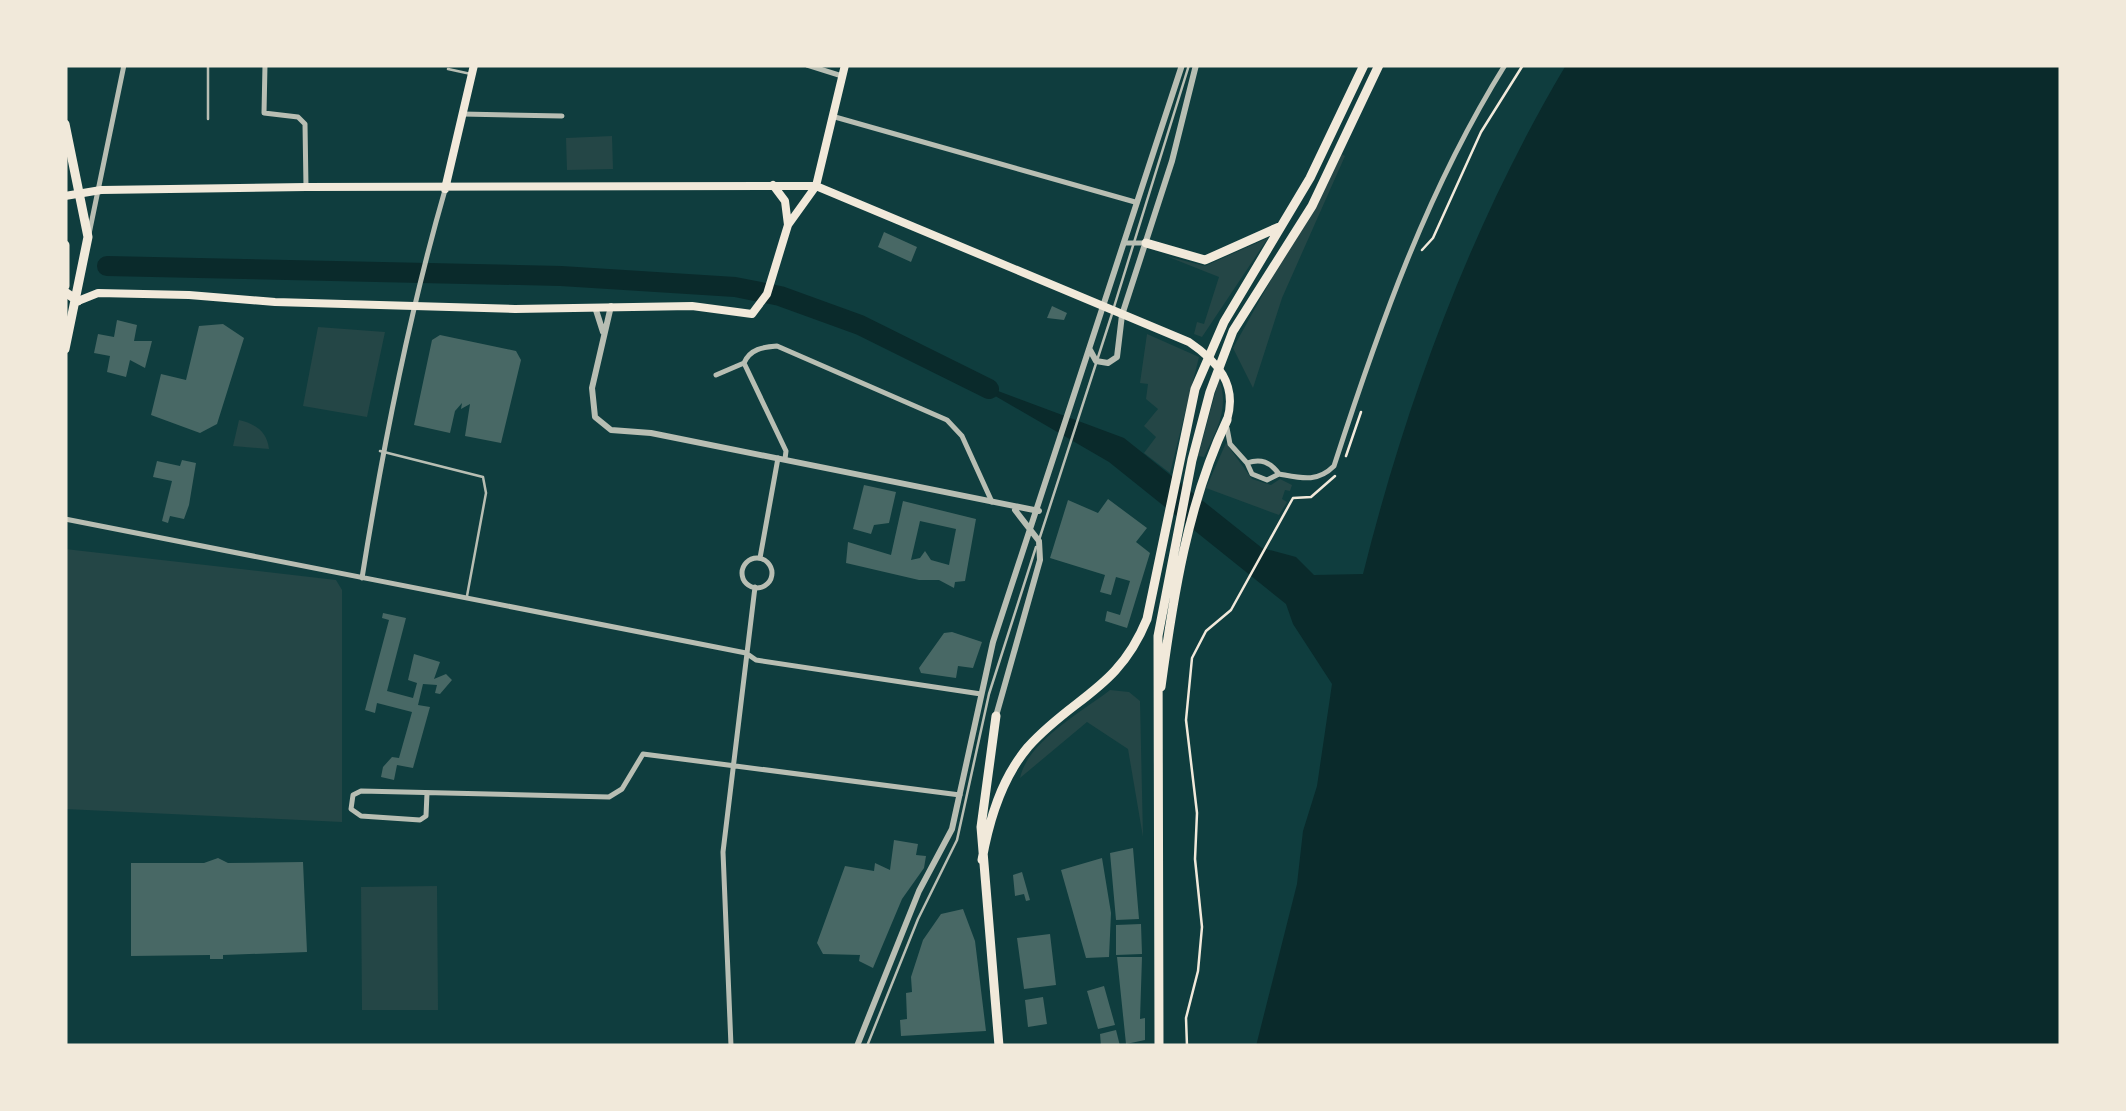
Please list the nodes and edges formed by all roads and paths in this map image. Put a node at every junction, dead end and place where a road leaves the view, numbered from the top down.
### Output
1 (124, 65) edge
2 (208, 65) edge
3 (265, 65) edge
4 (807, 65) edge
5 (845, 65) edge
6 (1189, 65) edge
7 (1364, 65) edge
8 (1379, 65) edge
9 (1505, 65) edge
10 (1524, 65) edge
11 (448, 69) dead end
12 (473, 69) edge
13 (842, 76) junction
14 (462, 114) junction
15 (562, 116) dead end
16 (835, 117) junction
17 (208, 119) dead end
18 (65, 124) edge
19 (773, 185) junction
20 (816, 186) junction
21 (306, 187) junction
22 (445, 189) junction
23 (101, 190) junction
24 (80, 194) junction
25 (65, 196) edge
26 (1135, 202) junction
27 (788, 225) junction
28 (1281, 226) junction
29 (88, 237) junction
30 (1146, 243) junction
31 (1124, 244) junction
32 (1134, 244) junction
33 (65, 245) edge
34 (1414, 258) dead end
35 (65, 289) edge
36 (414, 300) junction
37 (78, 301) junction
38 (611, 304) junction
39 (594, 305) junction
40 (1109, 309) junction
41 (1122, 315) junction
42 (604, 334) junction
43 (65, 349) edge
44 (1090, 349) junction
45 (1096, 361) junction
46 (744, 363) junction
47 (716, 375) dead end
48 (1082, 392) junction
49 (1365, 401) dead end
50 (1227, 420) junction
51 (380, 451) junction
52 (782, 459) junction
53 (1345, 459) dead end
54 (1059, 462) junction
55 (1246, 463) junction
56 (1340, 469) dead end
57 (1279, 474) junction
58 (993, 505) junction
59 (1014, 509) junction
60 (1039, 511) junction
61 (65, 518) edge
62 (1032, 528) junction
63 (1039, 541) junction
64 (760, 558) junction
65 (362, 578) junction
66 (755, 587) junction
67 (467, 598) junction
68 (746, 654) junction
69 (981, 694) junction
70 (996, 716) joint
71 (1156, 724) junction
72 (732, 764) junction
73 (427, 793) junction
74 (960, 795) junction
75 (982, 860) junction
76 (731, 1046) edge
77 (856, 1046) edge
78 (867, 1046) edge
79 (999, 1046) edge
80 (1159, 1046) edge
81 (1186, 1046) edge

1 - 23 street
2 - 17 lane
3 - 21 street
4 - 13 street
5 - 13 main road
6 - 26 street
6 - 30 street
6 - 32 lane
7 - 28 main road
8 - 71 main road
9 - 57 street
10 - 34 path
11 - 12 lane
12 - 14 main road
13 - 16 main road
14 - 15 street
14 - 22 main road
16 - 20 main road
16 - 26 street
18 - 24 main road
19 - 20 main road
19 - 22 main road
19 - 27 main road
20 - 27 main road
20 - 40 main road
21 - 22 main road
21 - 23 main road
22 - 36 street
23 - 24 main road
23 - 29 street
24 - 25 main road
24 - 29 main road
26 - 31 street
27 - 38 main road
28 - 30 main road
28 - 75 main road
29 - 37 main road
30 - 32 street
30 - 41 street
31 - 32 street
31 - 40 street
32 - 40 lane
33 - 35 main road
35 - 37 main road
36 - 37 main road
36 - 39 main road
36 - 51 street
37 - 43 main road
38 - 39 main road
38 - 42 street
39 - 42 street
40 - 41 main road
40 - 44 street
40 - 45 lane
41 - 45 street
41 - 50 main road
42 - 52 street
44 - 45 street
44 - 48 street
45 - 48 lane
46 - 47 street
46 - 52 street
46 - 58 street
48 - 54 street
49 - 53 path
50 - 55 street
50 - 71 main road
51 - 65 street
51 - 67 lane
52 - 58 street
52 - 64 street
54 - 60 street
54 - 63 lane
55 - 57 street
55 - 57 street
56 - 81 path
58 - 59 street
59 - 60 street
59 - 62 street
60 - 62 street
61 - 65 street
62 - 63 street
62 - 69 street
63 - 70 street
63 - 78 lane
64 - 66 street
64 - 66 street
65 - 67 street
66 - 68 street
67 - 68 street
68 - 69 street
68 - 72 street
69 - 74 street
70 - 75 main road
71 - 80 main road
72 - 73 street
72 - 74 street
72 - 76 street
73 - 73 street
74 - 77 street
75 - 79 main road

